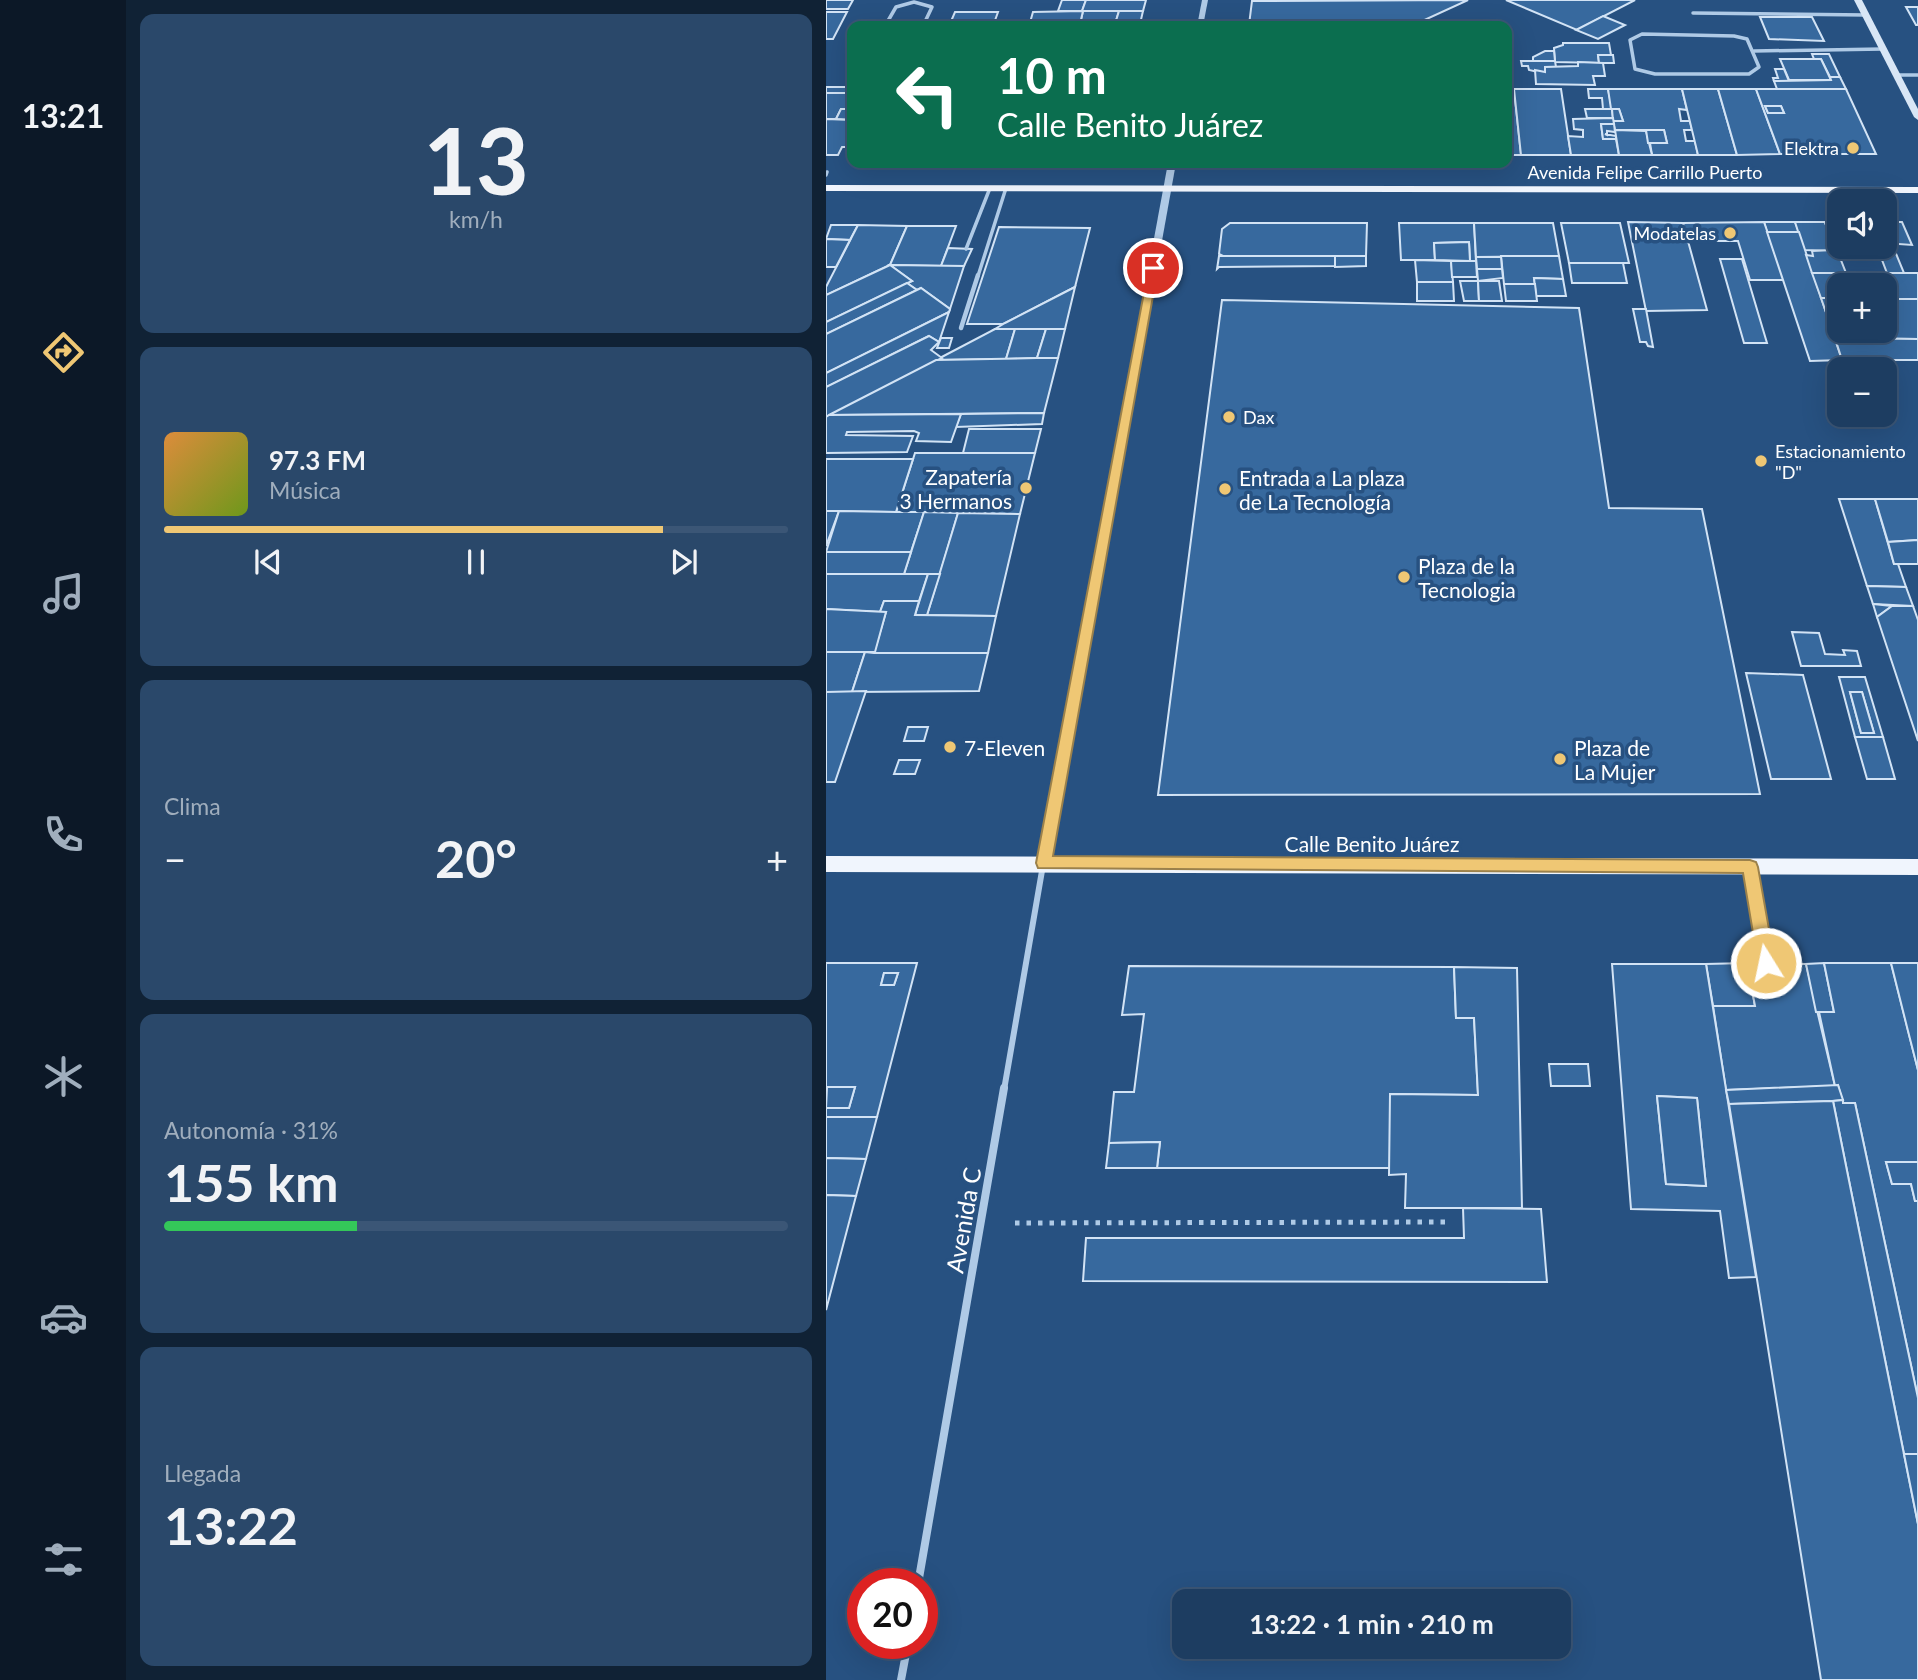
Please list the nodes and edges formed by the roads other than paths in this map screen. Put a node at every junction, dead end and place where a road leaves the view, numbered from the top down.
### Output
1 (1205, 0) edge
2 (1858, 0) edge
3 (1693, 13) dead end
4 (1866, 15) junction
5 (888, 21) edge
6 (925, 21) edge
7 (1201, 21) edge
8 (1883, 49) junction
9 (1754, 51) junction
10 (1897, 75) junction
11 (1918, 75) edge
12 (1918, 117) edge
13 (1171, 168) edge
14 (1167, 187) junction
15 (826, 188) edge
16 (990, 188) junction
17 (1006, 188) junction
18 (1918, 190) edge
19 (966, 248) dead end
20 (961, 328) dead end
21 (1044, 863) junction
22 (826, 864) edge
23 (1750, 867) junction
24 (1918, 867) edge
25 (1766, 963) dead end
26 (922, 1568) edge
27 (905, 1659) edge
28 (901, 1680) edge

1 - 7 street
2 - 4 main road
3 - 4 lane
4 - 8 main road
5 - 6 lane
8 - 9 lane
8 - 10 main road
9 - 9 lane
10 - 11 lane
10 - 12 main road
13 - 14 street
14 - 17 main road, Avenida Felipe Carrillo Puerto
14 - 18 main road, Avenida Felipe Carrillo Puerto
14 - 21 street
15 - 16 main road, Avenida Felipe Carrillo Puerto
16 - 17 main road, Avenida Felipe Carrillo Puerto
16 - 19 lane
17 - 20 lane
21 - 22 main road, Calle Benito Juárez
21 - 23 main road, Calle Benito Juárez
21 - 26 street, Avenida C
23 - 24 main road, Calle Benito Juárez
23 - 25 lane
27 - 28 street

